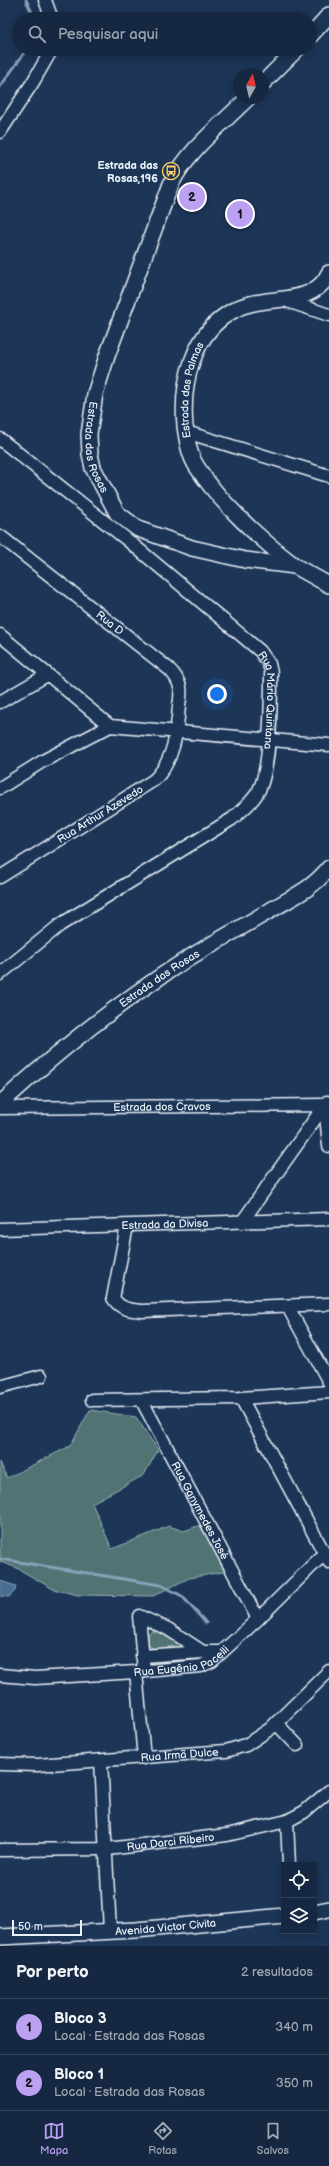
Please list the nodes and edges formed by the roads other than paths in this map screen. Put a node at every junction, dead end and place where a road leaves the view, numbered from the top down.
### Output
1 (45, 0) edge
2 (49, 12) edge
3 (48, 56) edge
4 (290, 56) edge
5 (269, 77) edge
6 (242, 104) edge
7 (0, 132) edge
8 (329, 273) edge
9 (281, 299) junction
10 (329, 316) edge
11 (186, 432) junction
12 (0, 439) edge
13 (329, 476) edge
14 (0, 536) edge
15 (295, 566) junction
16 (329, 585) edge
17 (0, 635) edge
18 (47, 675) junction
19 (0, 702) edge
20 (110, 726) junction
21 (177, 731) junction
22 (269, 739) junction
23 (329, 745) edge
24 (0, 788) edge
25 (329, 868) edge
26 (0, 877) edge
27 (0, 974) edge
28 (327, 1102) edge
29 (0, 1104) edge
30 (0, 1108) edge
31 (329, 1146) edge
32 (329, 1219) edge
33 (242, 1222) junction
34 (128, 1226) junction
35 (0, 1229) edge
36 (329, 1304) edge
37 (288, 1307) junction
38 (41, 1376) dead end
39 (329, 1382) edge
40 (0, 1386) edge
41 (329, 1392) edge
42 (241, 1398) junction
43 (92, 1400) dead end
44 (142, 1401) junction
45 (327, 1558) edge
46 (258, 1620) junction
47 (203, 1652) junction
48 (222, 1652) junction
49 (142, 1656) junction
50 (329, 1671) edge
51 (140, 1672) junction
52 (0, 1675) edge
53 (276, 1723) junction
54 (297, 1745) dead end
55 (144, 1758) junction
56 (101, 1761) junction
57 (0, 1764) edge
58 (329, 1791) edge
59 (287, 1820) junction
60 (107, 1848) junction
61 (0, 1850) edge
62 (289, 1862) edge
63 (329, 1909) edge
64 (317, 1911) edge
65 (281, 1916) edge
66 (110, 1931) junction
67 (0, 1937) edge

1 - 2 street
3 - 7 street
4 - 5 main road
6 - 15 main road, Estrada das Rosas
8 - 9 main road, Estrada das Palmas
9 - 10 street
9 - 11 main road, Estrada das Palmas
11 - 13 street
11 - 15 main road, Estrada das Palmas
12 - 22 street, Rua Mário Quintana
14 - 21 street, Rua D
15 - 16 main road, Estrada das Rosas
17 - 18 street
18 - 19 street
18 - 20 street
20 - 21 street
20 - 24 street
21 - 22 street
21 - 26 street, Rua Arthur Azevedo
22 - 23 street
22 - 27 street, Rua Mário Quintana
25 - 29 main road, Estrada das Rosas
28 - 30 street, Estrada dos Cravos
28 - 31 street
28 - 33 street
32 - 33 street, Estrada da Divisa
33 - 34 street, Estrada da Divisa
34 - 35 street, Estrada da Divisa
34 - 37 street
36 - 37 street
37 - 39 street
38 - 40 street
41 - 42 street
42 - 44 street
42 - 45 street
43 - 44 street
44 - 46 street, Rua Ganymedes José
45 - 46 street, Rua Eugênio Pacelli
46 - 48 street, Rua Eugênio Pacelli
47 - 48 street
47 - 49 street
47 - 49 street
48 - 51 street, Rua Eugênio Pacelli
49 - 51 street
50 - 53 street, Rua Irmã Dulce
51 - 52 street, Rua Eugênio Pacelli
51 - 55 street
53 - 54 street
53 - 55 street, Rua Irmã Dulce
55 - 56 street, Rua Irmã Dulce
56 - 57 street, Rua Irmã Dulce
56 - 60 street
58 - 59 street, Rua Darci Ribeiro
59 - 60 street, Rua Darci Ribeiro
59 - 62 street
60 - 61 street, Rua Darci Ribeiro
60 - 66 street
63 - 64 main road
65 - 66 main road, Avenida Victor Civita
66 - 67 main road, Avenida Victor Civita

